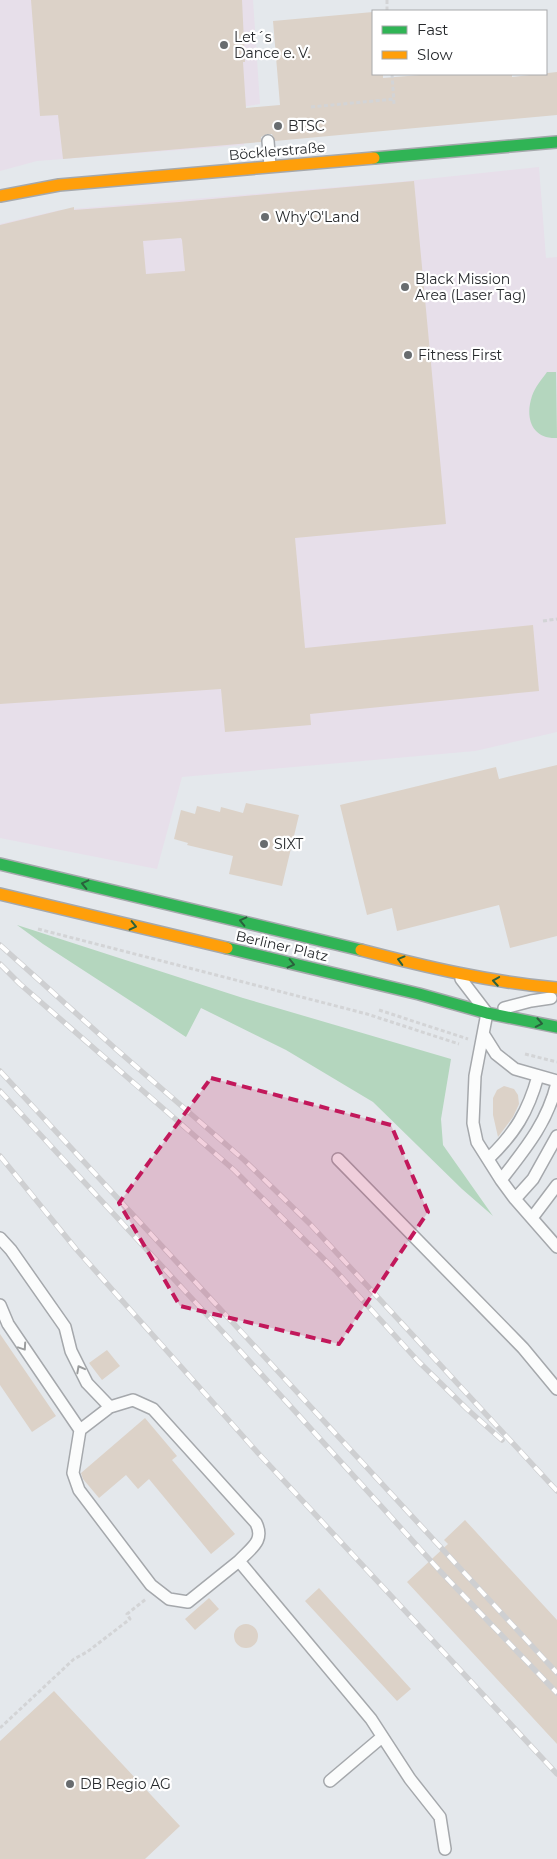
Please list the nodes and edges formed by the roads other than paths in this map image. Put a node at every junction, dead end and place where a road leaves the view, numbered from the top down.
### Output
1 (268, 141) dead end
2 (557, 142) edge
3 (270, 166) junction
4 (0, 196) edge
5 (0, 864) edge
6 (0, 894) edge
7 (459, 975) junction
8 (557, 988) edge
9 (557, 997) edge
10 (487, 1013) junction
11 (557, 1027) edge
12 (484, 1035) junction
13 (538, 1076) junction
14 (557, 1082) edge
15 (557, 1136) edge
16 (488, 1158) junction
17 (338, 1159) dead end
18 (501, 1180) junction
19 (557, 1185) edge
20 (515, 1199) junction
21 (532, 1218) junction
22 (0, 1238) edge
23 (557, 1247) edge
24 (0, 1305) edge
25 (557, 1389) edge
26 (110, 1407) junction
27 (80, 1430) junction
28 (239, 1561) junction
29 (382, 1736) junction
30 (330, 1781) dead end
31 (445, 1849) dead end

1 - 3 lane
2 - 3 main road, Böcklerstraße
3 - 4 main road, Böcklerstraße
7 -> 5 main road, Berliner Platz
6 -> 10 main road, Berliner Platz
8 -> 7 main road, Berliner Platz
7 - 10 lane
9 - 10 lane
10 -> 11 main road, Berliner Platz
10 - 12 lane
12 - 13 lane
12 - 16 lane
13 - 14 lane
13 - 16 lane
14 - 18 lane
15 - 20 lane
16 - 18 lane
17 - 25 lane
18 - 20 lane
19 - 21 lane
20 - 21 lane
21 - 23 lane
26 -> 22 lane
24 -> 27 lane
26 - 27 lane
26 - 28 lane
27 - 28 lane
28 - 29 lane
29 - 30 lane
29 - 31 lane

